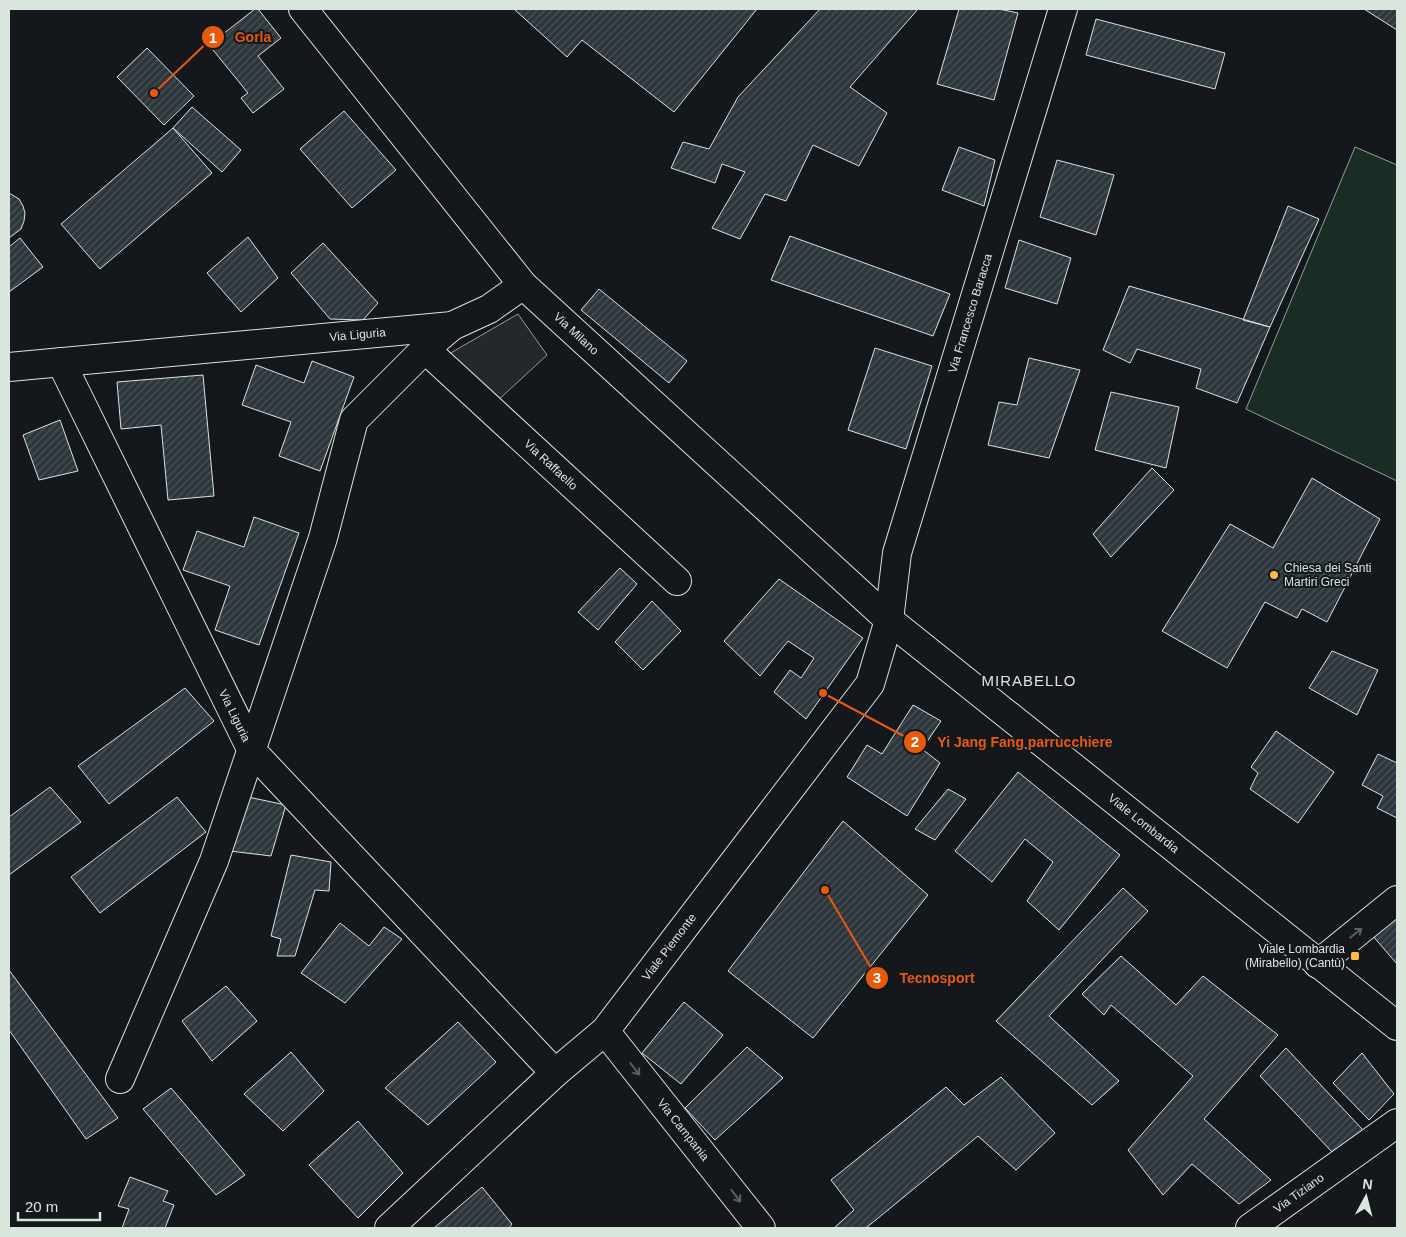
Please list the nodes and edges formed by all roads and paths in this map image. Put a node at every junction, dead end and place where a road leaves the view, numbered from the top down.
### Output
1 (303, 9) edge
2 (1063, 9) edge
3 (523, 285) junction
4 (452, 326) junction
5 (425, 349) junction
6 (61, 362) junction
7 (9, 367) edge
8 (677, 581) dead end
9 (889, 620) junction
10 (252, 751) junction
11 (1397, 900) edge
12 (1318, 964) junction
13 (1397, 1026) edge
14 (605, 1031) junction
15 (555, 1073) junction
16 (120, 1079) dead end
17 (1397, 1123) edge
18 (389, 1228) edge
19 (761, 1228) edge
20 (1250, 1228) edge

1 - 3 street, Via Milano
2 - 9 street, Via Francesco Baracca
3 - 4 street, Via Liguria
3 - 9 street, Via Milano
4 - 5 street
4 - 6 street, Via Liguria
5 - 8 street, Via Raffaello
5 - 10 street
6 - 7 street, Via Liguria
6 - 10 street, Via Liguria
9 - 12 street, Viale Lombardia
9 - 14 street, Viale Piemonte
10 - 15 street
10 - 16 street, Via Liguria
12 -> 11 street
12 - 13 street, Viale Lombardia
14 - 15 street, Viale Piemonte
14 -> 19 street, Via Campania
15 - 18 street, Viale Piemonte
17 - 20 street, Via Tiziano

